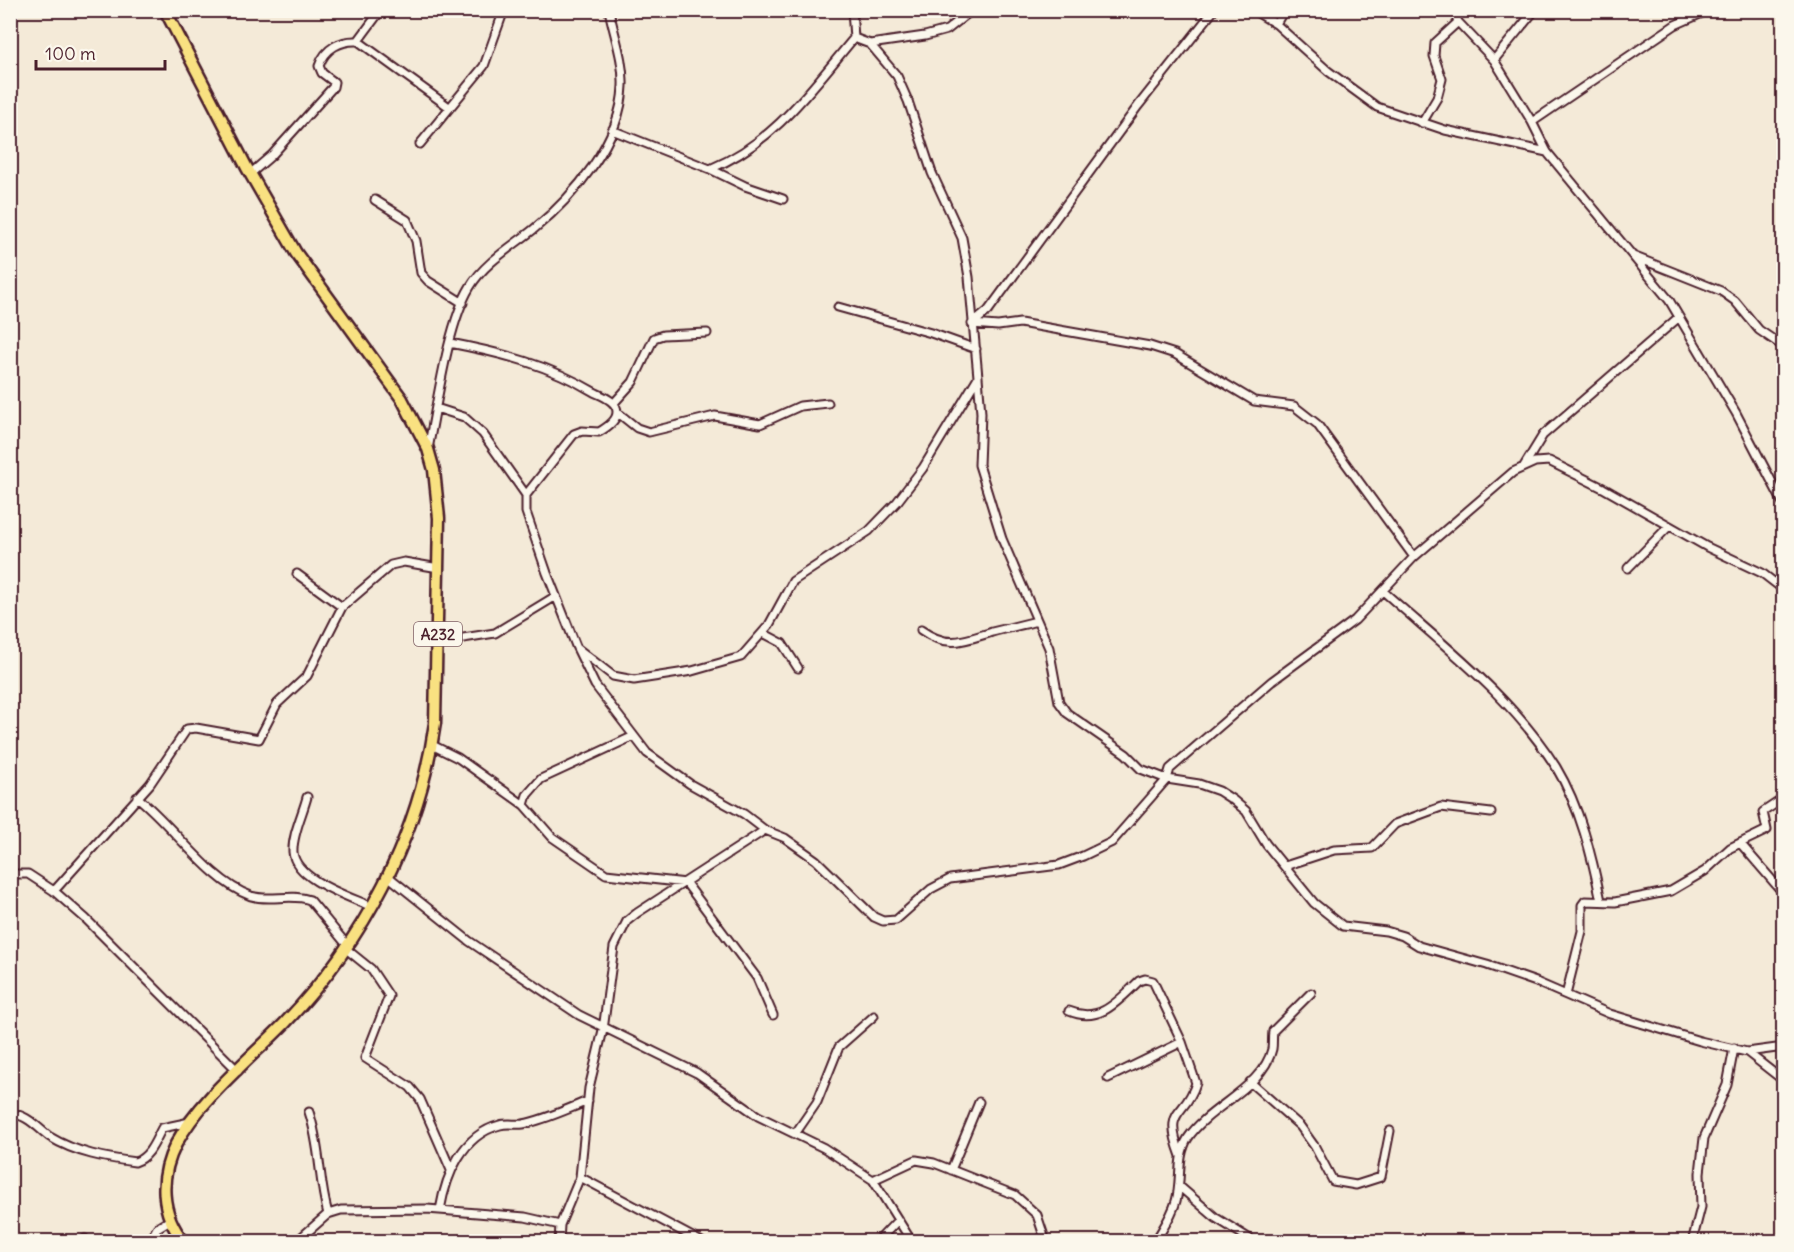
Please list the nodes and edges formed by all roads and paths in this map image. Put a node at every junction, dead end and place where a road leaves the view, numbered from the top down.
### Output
1 (165, 10) edge
2 (381, 10) edge
3 (504, 10) edge
4 (609, 10) edge
5 (852, 10) edge
6 (972, 10) edge
7 (1214, 10) edge
8 (1252, 10) edge
9 (1284, 10) edge
10 (1454, 10) edge
11 (1535, 10) edge
12 (1709, 10) edge
13 (1458, 22) junction
14 (1276, 24) junction
15 (854, 38) junction
16 (358, 41) junction
17 (870, 44) junction
18 (1494, 60) junction
19 (449, 107) junction
20 (1532, 122) junction
21 (1422, 123) junction
22 (612, 130) junction
23 (420, 144) dead end
24 (1547, 152) junction
25 (710, 169) junction
26 (250, 174) junction
27 (783, 199) dead end
28 (375, 200) dead end
29 (1631, 255) junction
30 (463, 303) junction
31 (838, 307) dead end
32 (1679, 317) junction
33 (972, 324) junction
34 (707, 333) dead end
35 (450, 342) junction
36 (1784, 347) edge
37 (976, 350) junction
38 (978, 377) junction
39 (614, 403) junction
40 (828, 403) dead end
41 (436, 408) junction
42 (617, 412) junction
43 (428, 449) junction
44 (1524, 466) junction
45 (526, 495) junction
46 (1784, 505) edge
47 (1669, 526) junction
48 (1414, 557) junction
49 (439, 568) junction
50 (1628, 568) dead end
51 (297, 574) dead end
52 (1784, 590) edge
53 (1383, 591) junction
54 (556, 596) junction
55 (342, 607) junction
56 (1038, 621) junction
57 (921, 630) dead end
58 (763, 633) junction
59 (438, 642) junction
60 (576, 646) junction
61 (798, 668) dead end
62 (634, 736) junction
63 (432, 745) junction
64 (1167, 779) junction
65 (137, 797) junction
66 (307, 797) dead end
67 (1784, 798) edge
68 (524, 805) junction
69 (1491, 813) dead end
70 (765, 830) junction
71 (1740, 843) junction
72 (1285, 866) junction
73 (10, 874) edge
74 (389, 877) junction
75 (686, 883) junction
76 (54, 891) junction
77 (1784, 894) edge
78 (1601, 901) junction
79 (372, 907) junction
80 (346, 947) junction
81 (1311, 993) dead end
82 (1566, 995) junction
83 (1069, 1011) dead end
84 (773, 1015) dead end
85 (874, 1016) dead end
86 (603, 1029) junction
87 (1182, 1042) junction
88 (1784, 1047) edge
89 (1734, 1048) junction
90 (1747, 1052) junction
91 (238, 1071) junction
92 (1108, 1078) dead end
93 (1784, 1081) edge
94 (1250, 1082) junction
95 (588, 1101) junction
96 (979, 1102) dead end
97 (309, 1112) dead end
98 (10, 1115) edge
99 (193, 1121) junction
100 (1390, 1131) dead end
101 (795, 1134) junction
102 (1181, 1156) junction
103 (451, 1170) junction
104 (951, 1170) junction
105 (580, 1177) junction
106 (873, 1180) junction
107 (1179, 1186) junction
108 (440, 1210) junction
109 (328, 1214) junction
110 (170, 1220) junction
111 (898, 1220) junction
112 (560, 1225) junction
113 (1250, 1239) dead end
114 (149, 1242) edge
115 (184, 1242) edge
116 (296, 1242) edge
117 (559, 1242) edge
118 (702, 1242) edge
119 (877, 1242) edge
120 (912, 1242) edge
121 (1046, 1242) edge
122 (1155, 1242) edge
123 (1692, 1242) edge

1 - 26 main road, A232
2 - 16 street
3 - 19 street
4 - 22 street
5 - 15 street
6 - 17 street
7 - 33 street
8 - 14 street
9 - 14 street
10 - 13 street
11 - 18 street
12 - 20 street
13 - 18 street
13 - 21 street
14 - 21 street
15 - 17 street
15 - 25 street
16 - 19 street
16 - 26 street
17 - 33 street
18 - 20 street
19 - 23 street
20 - 24 street
21 - 24 street
22 - 25 street
22 - 30 street
24 - 29 street
25 - 27 street
26 - 43 main road, A232
28 - 30 street
29 - 32 street
29 - 36 street
30 - 35 street
31 - 37 street
32 - 44 street
32 - 46 street
33 - 37 street
33 - 48 street
34 - 39 street
35 - 39 street
35 - 41 street
37 - 38 street
38 - 56 street
38 - 58 street
39 - 42 street
40 - 42 street
41 - 43 street
41 - 45 street
42 - 45 street
43 - 49 main road, A232
44 - 47 street
44 - 48 street
45 - 54 street
47 - 50 street
47 - 52 street
48 - 53 street
49 - 55 street
49 - 59 main road, A232
51 - 55 street
53 - 64 street
53 - 78 street
54 - 59 street
54 - 60 street
55 - 65 street
56 - 57 street
56 - 64 street
58 - 60 street
58 - 61 street
59 - 63 main road, A232
60 - 62 street
62 - 68 street
62 - 70 street
63 - 68 street
63 - 74 main road, A232
64 - 70 street
64 - 72 street
65 - 76 street
65 - 80 street
66 - 79 street
67 - 71 street
68 - 75 street
69 - 72 street
70 - 75 street
71 - 77 street
71 - 78 street
72 - 82 street
73 - 76 street
74 - 79 main road, A232
74 - 86 street
75 - 84 street
75 - 86 street
76 - 91 street
78 - 82 street
79 - 80 main road, A232
80 - 91 main road, A232
80 - 103 street
81 - 94 street
82 - 89 street
83 - 87 street
85 - 101 street
86 - 95 street
86 - 101 street
87 - 92 street
87 - 102 street
88 - 90 street
89 - 90 street
89 - 123 street
90 - 93 street
91 - 99 main road, A232
94 - 100 street
94 - 102 street
95 - 103 street
95 - 105 street
96 - 104 street
97 - 109 street
98 - 99 street
99 - 110 main road, A232
101 - 106 street
102 - 107 street
103 - 108 street
104 - 106 street
104 - 121 street
105 - 112 street
105 - 118 street
106 - 111 street
107 - 113 street
107 - 122 street
108 - 109 street
108 - 112 street
109 - 116 street
110 - 114 street
110 - 115 main road, A232
111 - 119 street
111 - 120 street
112 - 117 street

